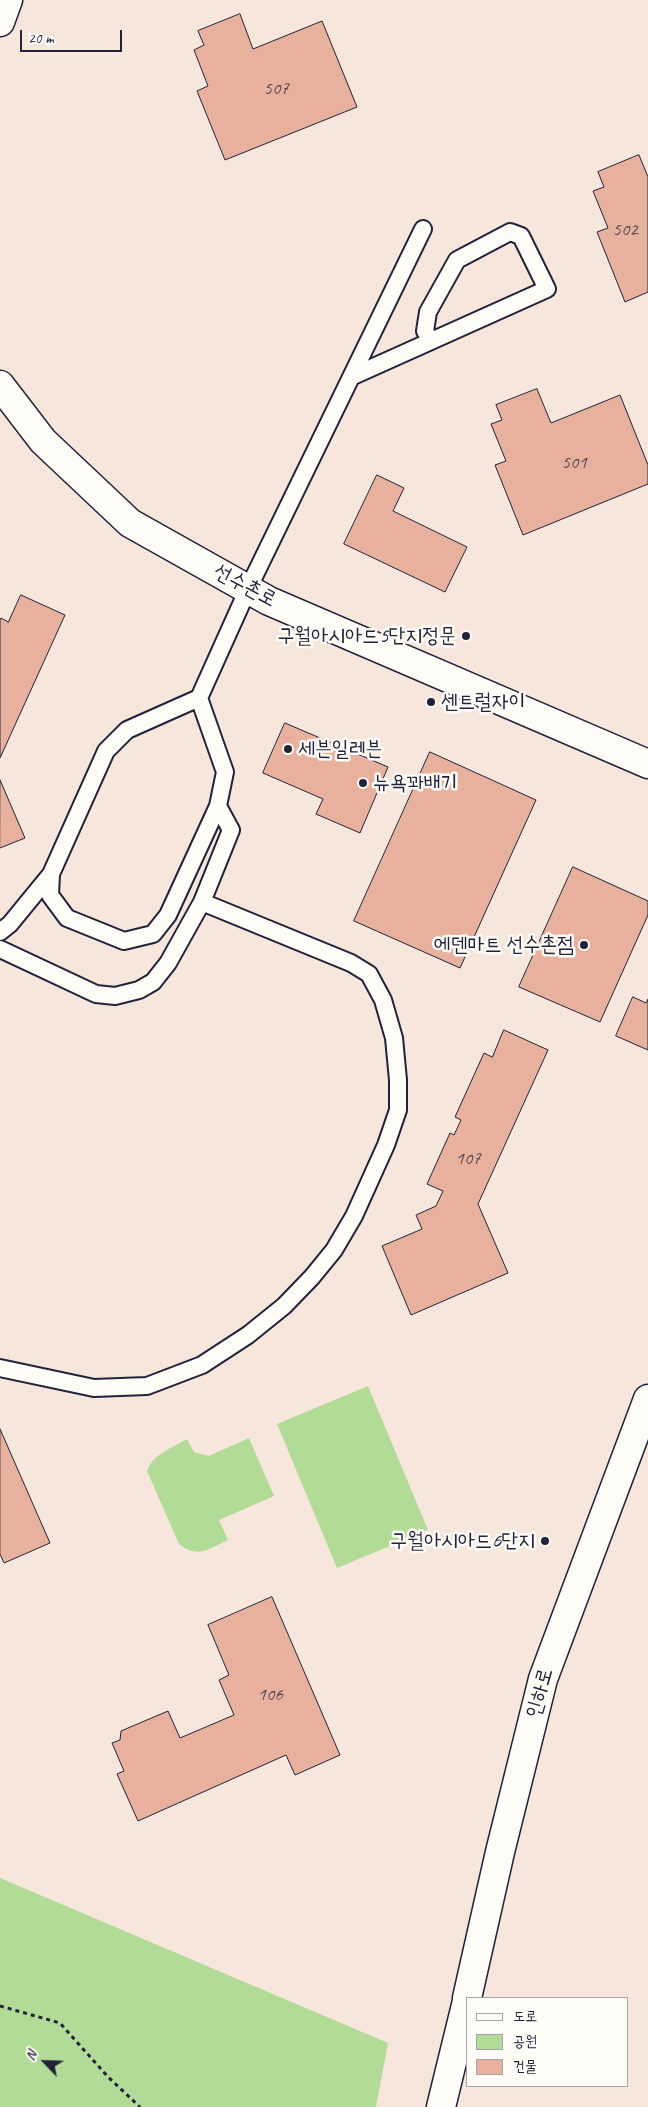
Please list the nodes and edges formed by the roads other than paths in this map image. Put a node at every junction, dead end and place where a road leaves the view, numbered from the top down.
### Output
1 (8, 0) edge
2 (0, 22) edge
3 (423, 229) dead end
4 (431, 341) junction
5 (350, 377) junction
6 (0, 385) edge
7 (248, 589) junction
8 (199, 698) junction
9 (648, 764) edge
10 (218, 806) junction
11 (51, 874) junction
12 (202, 902) junction
13 (0, 932) edge
14 (0, 949) edge
15 (0, 1368) edge
16 (648, 1399) edge
17 (468, 1997) edge
18 (466, 2004) edge
19 (441, 2107) edge

1 - 2 street
3 - 5 lane
4 - 4 lane
4 - 5 lane
5 - 7 lane
6 - 7 street, 선수촌로
7 - 8 lane
7 - 9 street, 선수촌로
8 - 10 lane
8 - 11 lane
10 - 11 lane
10 - 12 lane
11 - 13 lane
12 - 14 lane
12 - 15 lane
16 - 17 street, 인하로
18 - 19 street, 인하로

